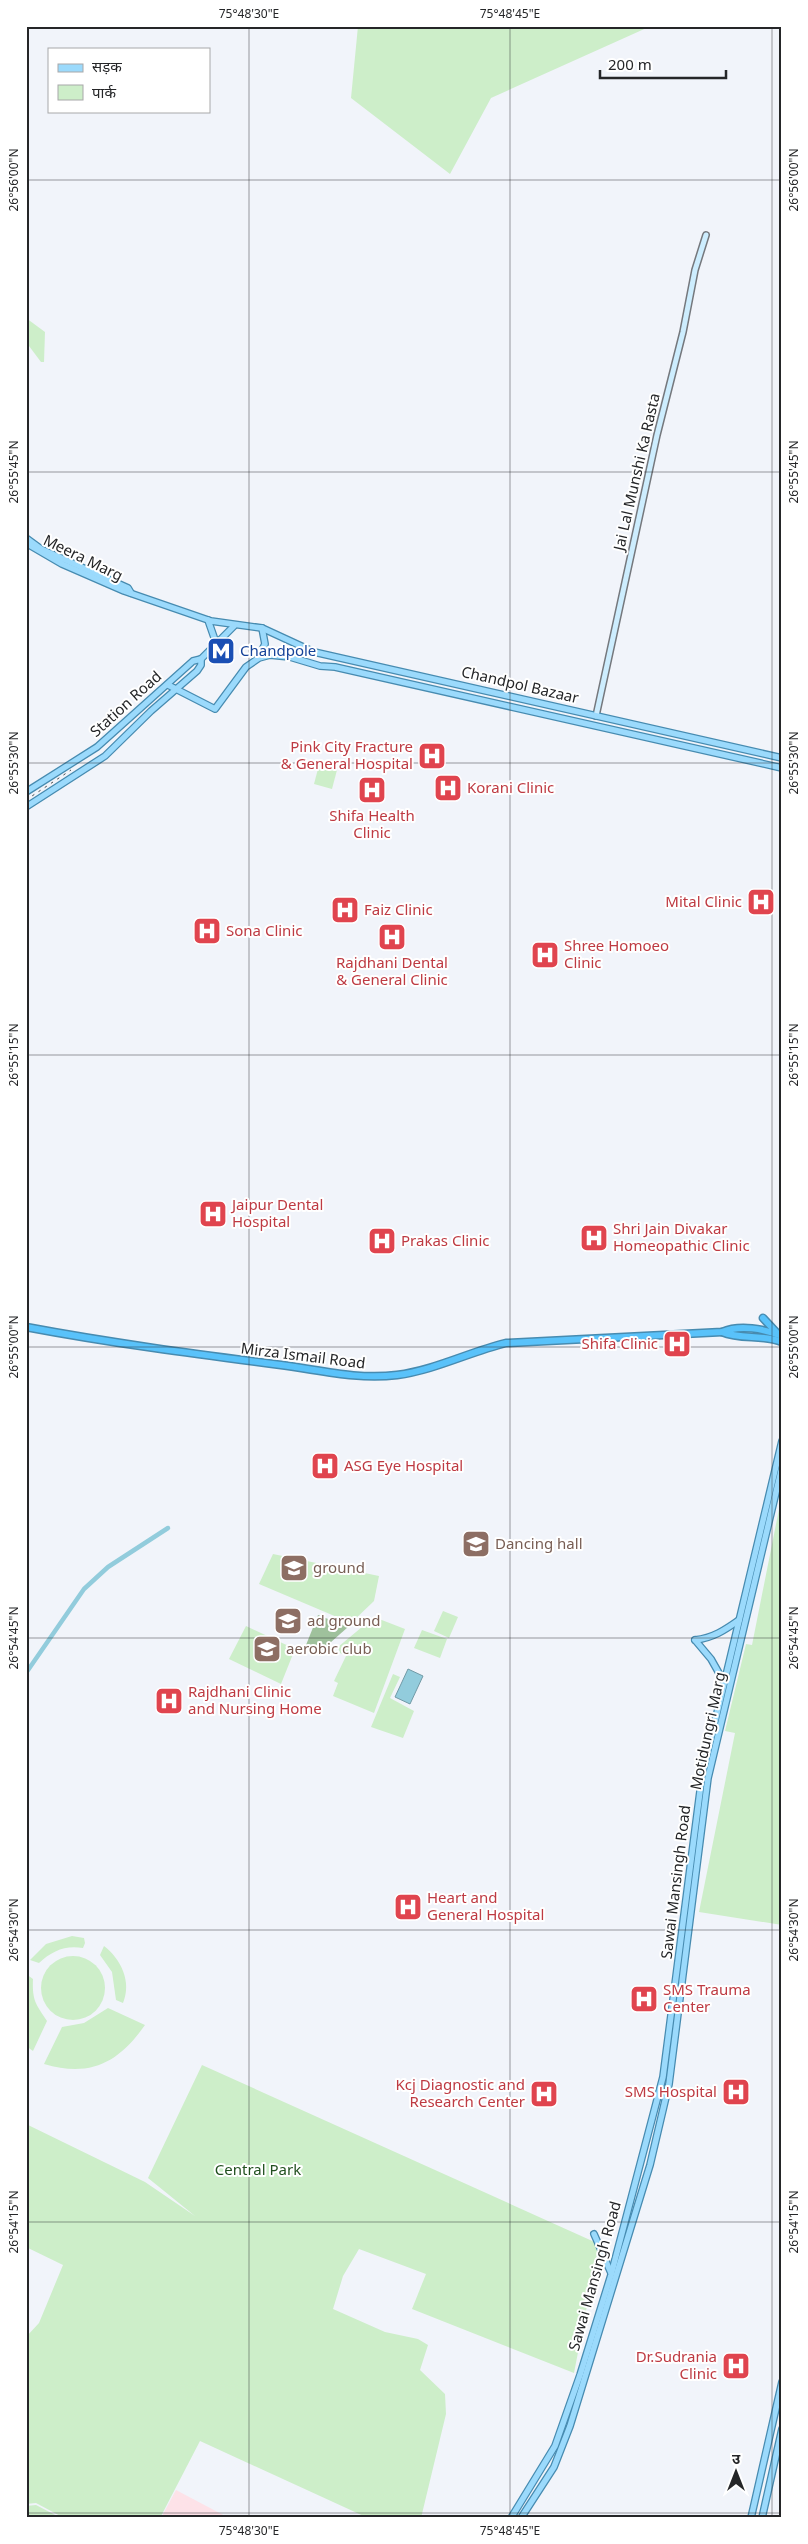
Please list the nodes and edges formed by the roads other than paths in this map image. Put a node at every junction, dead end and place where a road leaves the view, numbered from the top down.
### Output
1 (706, 235) dead end
2 (26, 538) edge
3 (26, 543) edge
4 (131, 593) junction
5 (208, 620) junction
6 (234, 626) junction
7 (259, 628) junction
8 (216, 643) junction
9 (200, 659) junction
10 (257, 659) junction
11 (168, 685) junction
12 (176, 690) junction
13 (596, 716) junction
14 (782, 758) edge
15 (782, 768) edge
16 (26, 792) edge
17 (26, 807) edge
18 (762, 1318) dead end
19 (26, 1327) edge
20 (722, 1332) junction
21 (780, 1335) edge
22 (782, 1342) edge
23 (782, 1441) edge
24 (782, 1467) edge
25 (739, 1620) junction
26 (724, 1682) junction
27 (594, 2234) dead end
28 (611, 2275) junction
29 (782, 2382) edge
30 (779, 2409) edge
31 (782, 2429) edge
32 (523, 2516) edge
33 (511, 2518) edge
34 (751, 2518) edge
35 (762, 2518) edge

1 - 13 main road, Jai Lal Munshi Ka Rasta
2 - 4 main road, Meera Marg
3 - 4 main road, Meera Marg
4 - 5 main road
5 - 6 main road
5 - 8 main road
6 - 7 main road
6 - 8 main road, Station Road
7 - 10 main road
7 - 13 main road, Chandpol Bazaar
8 - 9 main road, Station Road
9 - 11 main road, Station Road
9 - 12 main road
10 - 12 main road
10 - 15 main road, Chandpol Bazaar
11 - 12 main road
11 - 16 main road, Station Road
12 - 17 main road
13 - 14 main road, Chandpol Bazaar
18 - 21 highway
19 - 20 highway, Mirza Ismail Road
20 - 21 highway, Mirza Ismail Road
20 - 22 highway
23 - 25 main road, Sawai Mansingh Road
24 - 32 main road, Motidungri Marg
25 - 26 main road, Sawai Mansingh Road
25 - 26 main road
26 - 28 main road, Sawai Mansingh Road
27 - 28 main road
28 - 33 main road, Sawai Mansingh Road
29 - 30 main road
30 - 34 main road
31 - 35 main road

